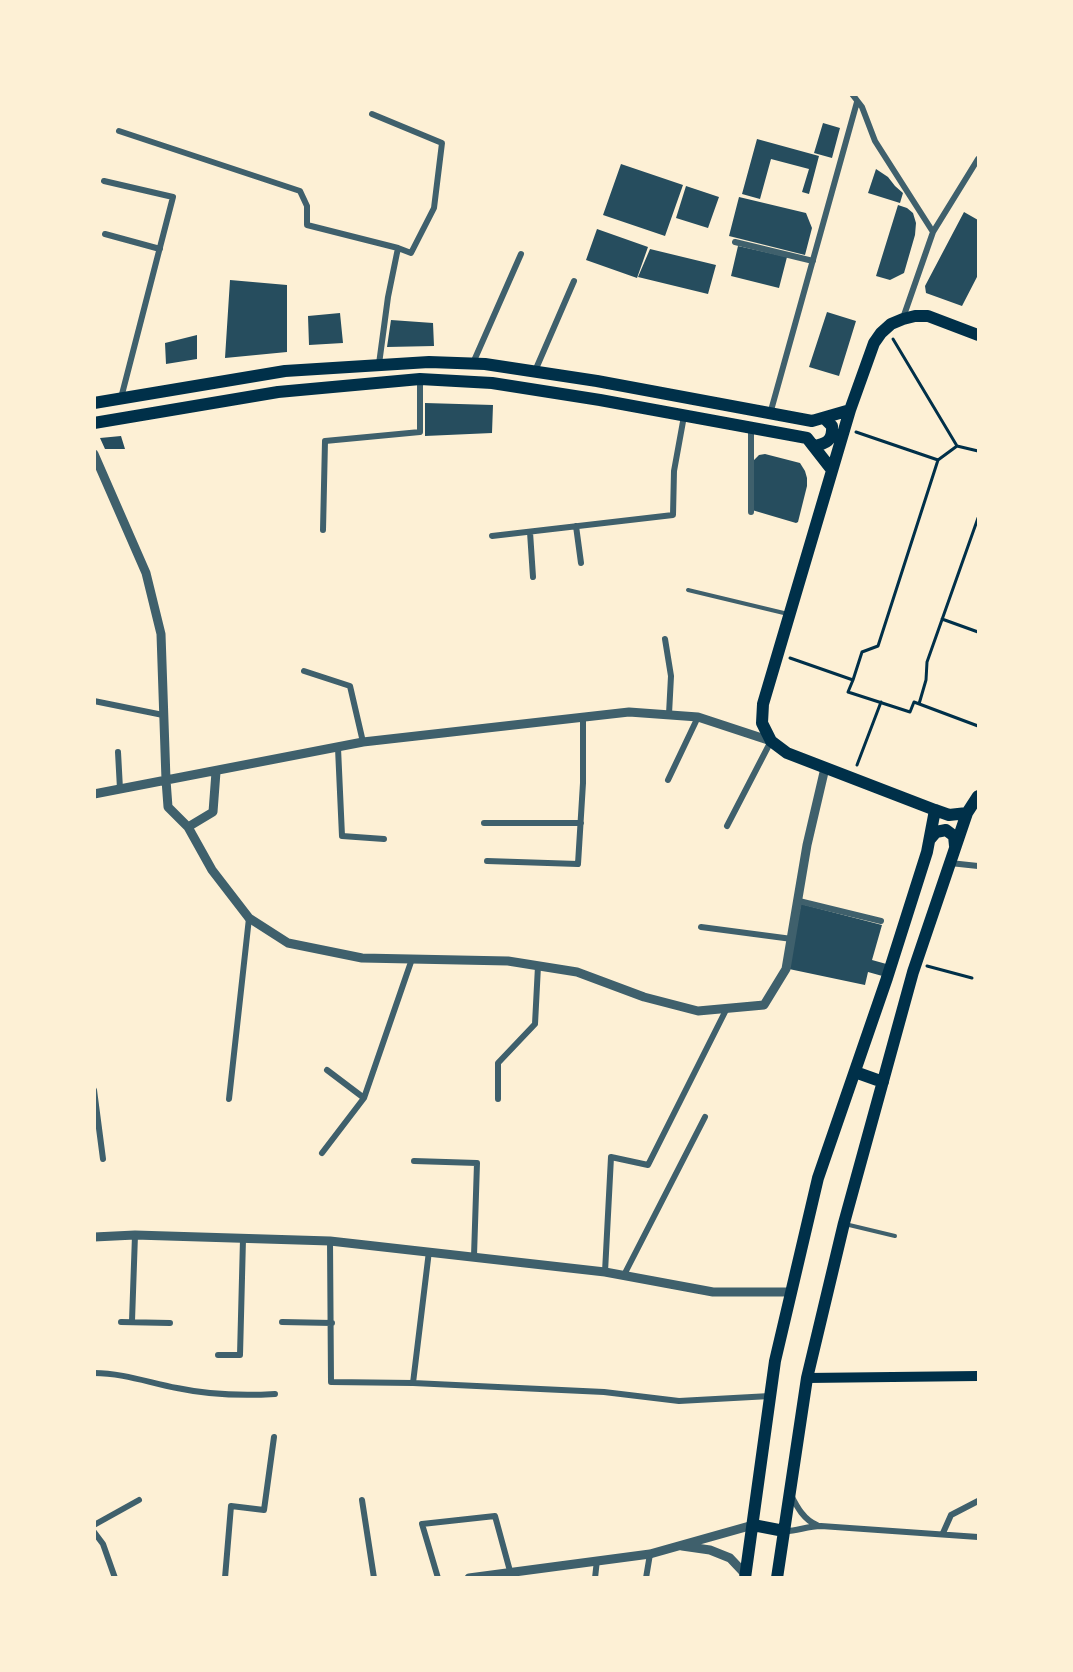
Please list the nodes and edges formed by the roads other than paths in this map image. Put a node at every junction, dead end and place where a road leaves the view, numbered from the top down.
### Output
1 (852, 94) edge
2 (857, 102) junction
3 (372, 114) dead end
4 (119, 130) dead end
5 (978, 159) edge
6 (104, 181) dead end
7 (933, 232) junction
8 (105, 234) dead end
9 (735, 242) dead end
10 (398, 248) junction
11 (160, 249) junction
12 (521, 254) dead end
13 (813, 261) junction
14 (574, 281) dead end
15 (903, 319) junction
16 (978, 335) edge
17 (472, 363) junction
18 (379, 364) junction
19 (535, 371) junction
20 (420, 379) junction
21 (121, 398) junction
22 (94, 404) edge
23 (850, 410) junction
24 (684, 415) junction
25 (770, 415) junction
26 (824, 418) junction
27 (94, 423) edge
28 (751, 427) junction
29 (813, 446) junction
30 (94, 454) edge
31 (832, 470) junction
32 (751, 512) dead end
33 (576, 526) junction
34 (323, 530) dead end
35 (530, 532) junction
36 (492, 536) dead end
37 (581, 563) dead end
38 (533, 577) dead end
39 (688, 590) dead end
40 (789, 614) junction
41 (665, 639) dead end
42 (304, 671) dead end
43 (94, 701) edge
44 (669, 714) junction
45 (163, 715) junction
46 (583, 717) junction
47 (698, 717) junction
48 (771, 741) junction
49 (363, 742) junction
50 (338, 748) junction
51 (118, 752) dead end
52 (825, 768) junction
53 (216, 772) junction
54 (165, 780) junction
55 (668, 780) dead end
56 (120, 789) junction
57 (94, 794) edge
58 (978, 796) edge
59 (935, 810) junction
60 (966, 813) junction
61 (484, 823) dead end
62 (581, 823) junction
63 (727, 826) dead end
64 (188, 827) junction
65 (384, 839) dead end
66 (930, 840) junction
67 (955, 847) junction
68 (487, 861) dead end
69 (949, 863) junction
70 (978, 866) edge
71 (799, 901) junction
72 (249, 918) junction
73 (881, 921) dead end
74 (701, 927) dead end
75 (792, 939) junction
76 (411, 959) junction
77 (537, 966) junction
78 (726, 1010) junction
79 (327, 1071) dead end
80 (855, 1072) junction
81 (883, 1082) junction
82 (94, 1090) edge
83 (364, 1098) junction
84 (498, 1099) dead end
85 (229, 1100) dead end
86 (705, 1117) dead end
87 (322, 1153) dead end
88 (103, 1159) dead end
89 (414, 1161) dead end
90 (844, 1223) junction
91 (135, 1235) junction
92 (895, 1236) dead end
93 (94, 1237) edge
94 (243, 1239) junction
95 (330, 1241) junction
96 (429, 1251) junction
97 (474, 1256) junction
98 (605, 1272) junction
99 (624, 1275) junction
100 (791, 1292) junction
101 (121, 1322) dead end
102 (132, 1322) junction
103 (282, 1322) dead end
104 (170, 1323) dead end
105 (332, 1323) junction
106 (218, 1355) dead end
107 (94, 1373) edge
108 (978, 1376) edge
109 (807, 1378) junction
110 (412, 1383) junction
111 (275, 1394) dead end
112 (770, 1396) junction
113 (274, 1437) dead end
114 (790, 1491) junction
115 (139, 1500) dead end
116 (362, 1500) dead end
117 (978, 1501) edge
118 (94, 1525) edge
119 (753, 1525) junction
120 (821, 1526) junction
121 (784, 1531) junction
122 (94, 1532) edge
123 (943, 1533) junction
124 (978, 1537) edge
125 (677, 1545) junction
126 (650, 1554) junction
127 (597, 1560) junction
128 (510, 1571) junction
129 (746, 1576) edge
130 (115, 1578) edge
131 (225, 1578) edge
132 (374, 1578) edge
133 (438, 1578) edge
134 (469, 1578) edge
135 (595, 1578) edge
136 (646, 1578) edge
137 (777, 1578) edge

1 - 2 street
2 - 7 street
2 - 13 street
3 - 10 street
4 - 10 street
5 - 7 street
6 - 11 street
7 - 15 street
8 - 11 street
9 - 13 street
10 - 18 street
11 - 21 street
12 - 17 street
13 - 25 street
14 - 19 street
15 - 16 main road
15 - 23 main road
17 - 18 main road
17 - 19 main road
18 - 21 main road
19 - 25 main road
20 - 24 main road
20 - 27 main road
20 - 34 street
21 - 22 main road
23 - 26 main road
23 - 31 main road
24 - 28 main road
24 - 33 street
25 - 26 main road
26 - 29 main road
28 - 29 main road
28 - 32 street
29 - 31 main road
30 - 45 street
31 - 40 main road
33 - 35 street
33 - 37 street
35 - 36 street
35 - 38 street
39 - 40 lane
40 - 48 main road
41 - 44 street
42 - 49 street
43 - 45 street
44 - 46 street
44 - 47 street
45 - 54 street
46 - 49 street
46 - 62 street
47 - 48 street
47 - 55 street
48 - 52 main road
48 - 63 street
49 - 50 street
50 - 53 street
50 - 65 street
51 - 56 street
52 - 59 main road
52 - 71 street
53 - 54 street
53 - 64 street
54 - 56 street
54 - 64 street
56 - 57 street
58 - 60 main road
59 - 60 main road
59 - 66 main road
60 - 67 main road
61 - 62 street
62 - 68 street
64 - 72 street
66 - 67 main road
66 - 80 main road
67 - 69 main road
69 - 70 street
69 - 81 main road
71 - 73 street
71 - 75 street
72 - 76 street
72 - 85 street
74 - 75 street
75 - 78 street
76 - 77 street
76 - 83 street
77 - 78 street
77 - 84 street
78 - 98 street
79 - 83 street
80 - 81 main road
80 - 100 main road
81 - 90 main road
82 - 88 street
83 - 87 street
86 - 99 street
89 - 97 street
90 - 92 lane
90 - 109 main road
91 - 93 street
91 - 94 street
91 - 102 street
94 - 95 street
94 - 106 street
95 - 96 street
95 - 105 street
96 - 97 street
96 - 110 street
97 - 98 street
98 - 99 street
99 - 100 street
100 - 112 main road
101 - 102 street
102 - 104 street
103 - 105 street
105 - 110 street
107 - 111 street
108 - 109 main road
109 - 114 main road
110 - 112 street
112 - 119 main road
113 - 131 street
114 - 120 street
114 - 121 main road
115 - 118 street
116 - 132 street
117 - 123 street
119 - 121 main road
119 - 125 street
119 - 129 main road
120 - 121 street
120 - 123 street
121 - 137 main road
122 - 130 street
123 - 124 street
125 - 126 street
125 - 129 street
126 - 127 street
126 - 136 street
127 - 128 street
127 - 135 street
128 - 133 street
128 - 134 street

